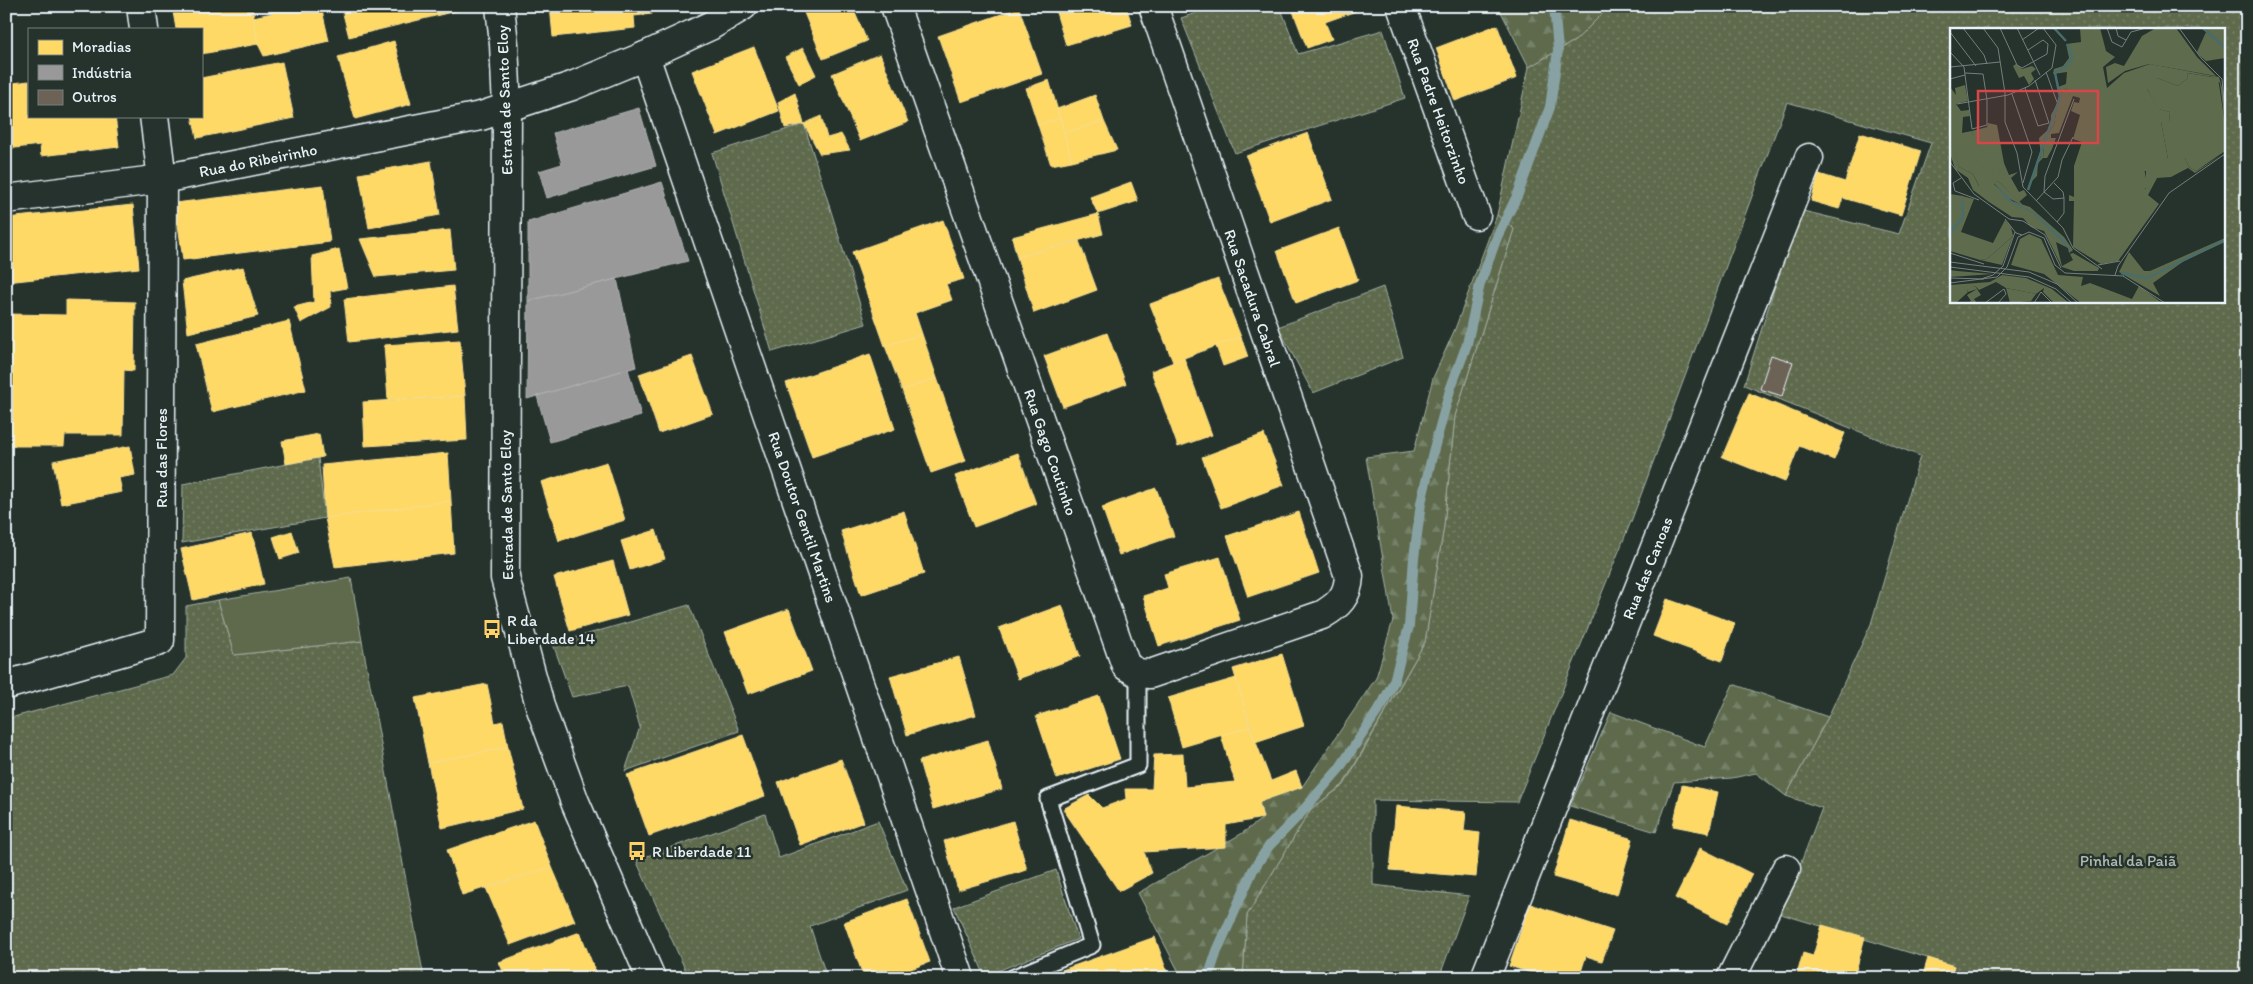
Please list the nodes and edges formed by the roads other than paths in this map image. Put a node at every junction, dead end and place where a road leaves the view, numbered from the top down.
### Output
1 (141, 6) edge
2 (500, 6) edge
3 (743, 6) edge
4 (895, 6) edge
5 (1153, 6) edge
6 (1401, 6) edge
7 (144, 28) edge
8 (645, 56) junction
9 (507, 107) junction
10 (154, 118) edge
11 (1809, 158) dead end
12 (162, 179) junction
13 (6, 199) edge
14 (1476, 216) dead end
15 (1138, 673) junction
16 (6, 685) edge
17 (1786, 869) dead end
18 (651, 978) edge
19 (960, 978) edge
20 (1012, 978) edge
21 (1485, 978) edge
22 (1731, 978) edge

1 - 7 street
2 - 9 street, Estrada de Santo Eloy
3 - 8 street, Rua do Ribeirinho
4 - 15 street, Rua Gago Coutinho
5 - 15 street, Rua Sacadura Cabral
6 - 14 street, Rua Padre Heitorzinho
8 - 9 street, Rua do Ribeirinho
8 - 19 street, Rua Doutor Gentil Martins
9 - 12 street, Rua do Ribeirinho
9 - 18 street, Estrada de Santo Eloy
10 - 12 street, Rua das Flores
11 - 21 street, Rua das Canoas
12 - 13 street, Rua do Ribeirinho
12 - 16 street, Rua das Flores
15 - 20 lane
17 - 22 street

